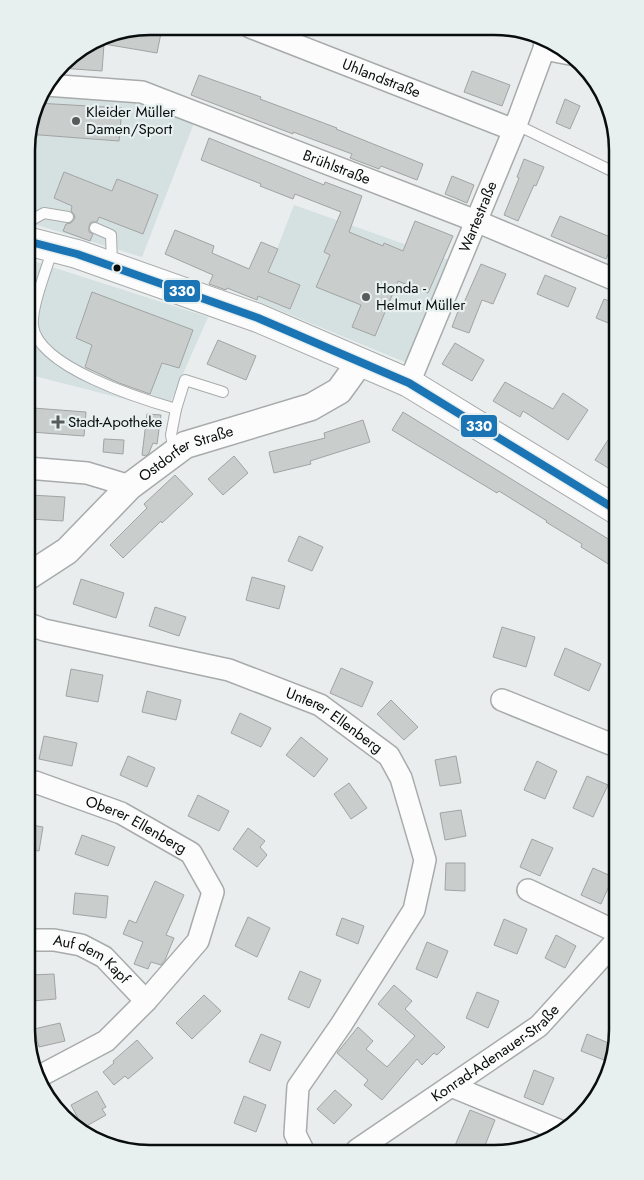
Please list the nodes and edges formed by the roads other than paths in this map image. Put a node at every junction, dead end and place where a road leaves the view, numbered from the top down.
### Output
1 (271, 35) edge
2 (544, 46) edge
3 (55, 86) edge
4 (514, 127) junction
5 (609, 170) edge
6 (68, 217) dead end
7 (476, 221) junction
8 (35, 224) edge
9 (95, 228) dead end
10 (35, 235) edge
11 (53, 248) junction
12 (112, 267) junction
13 (609, 277) edge
14 (35, 308) edge
15 (35, 332) edge
16 (38, 340) joint
17 (360, 362) junction
18 (409, 383) junction
19 (223, 392) dead end
20 (176, 409) junction
21 (174, 452) junction
22 (35, 469) edge
23 (130, 486) junction
24 (609, 505) edge
25 (35, 572) edge
26 (35, 626) edge
27 (502, 700) dead end
28 (609, 743) edge
29 (35, 782) edge
30 (528, 890) dead end
31 (609, 928) edge
32 (35, 940) edge
33 (609, 950) edge
34 (146, 1002) junction
35 (44, 1074) edge
36 (451, 1086) junction
37 (554, 1128) edge
38 (300, 1145) edge
39 (364, 1145) edge

1 - 4 street, Uhlandstraße
2 - 4 street, Wartestraße
3 - 7 street, Brühlstraße
4 - 5 lane, Uhlandstraße
4 - 7 street, Wartestraße
6 - 8 lane
7 - 13 street, Brühlstraße
7 - 18 street, Wartestraße
9 - 12 lane
10 - 11 main road
11 - 12 main road
11 - 14 lane
12 - 17 main road
15 - 16 lane
16 - 20 lane
17 - 18 main road
17 - 21 street, Ostdorfer Straße
18 - 24 main road
19 - 20 lane
20 - 21 lane
21 - 23 street, Ostdorfer Straße
22 - 23 street
23 - 25 street, Ostdorfer Straße
26 - 38 street, Unterer Ellenberg
27 - 28 street
29 - 34 street, Oberer Ellenberg
30 - 31 street
32 - 34 street, Auf dem Kapf
33 - 36 street, Konrad-Adenauer-Straße
34 - 35 street, Oberer Ellenberg
36 - 37 street
36 - 39 street, Konrad-Adenauer-Straße

